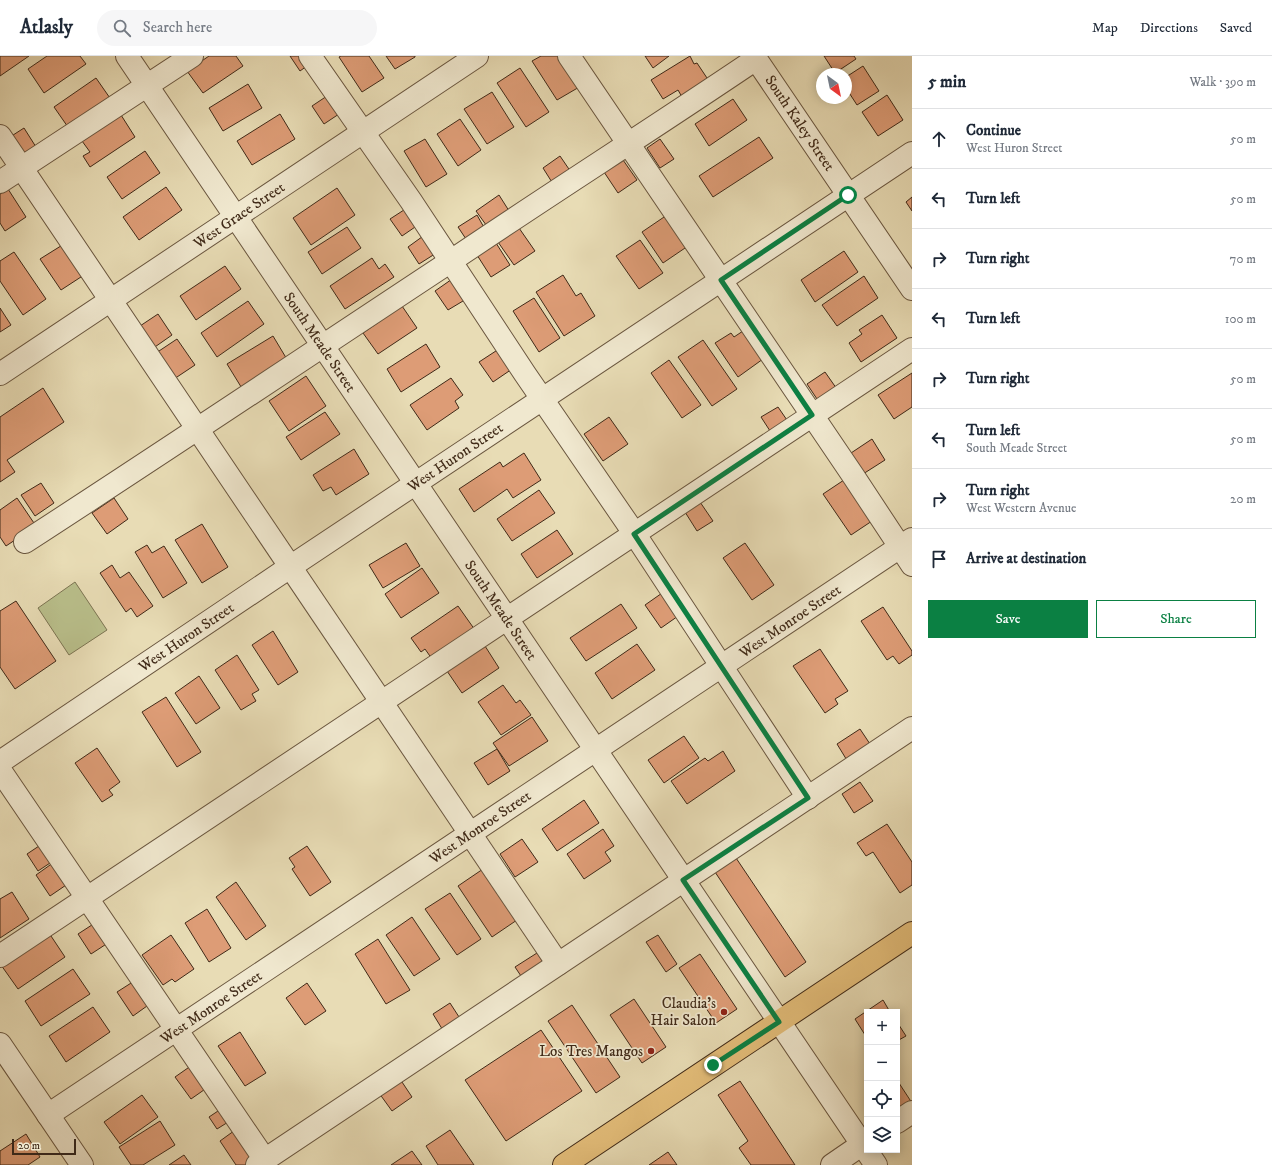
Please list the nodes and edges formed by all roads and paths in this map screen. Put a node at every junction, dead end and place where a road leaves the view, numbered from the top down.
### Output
1 (127, 56) edge
2 (192, 56) edge
3 (310, 56) edge
4 (477, 56) edge
5 (569, 56) edge
6 (755, 58) edge
7 (147, 87) junction
8 (363, 132) junction
9 (0, 136) edge
10 (629, 145) junction
11 (912, 153) edge
12 (21, 168) junction
13 (0, 182) edge
14 (848, 195) junction
15 (235, 217) junction
16 (450, 261) junction
17 (721, 280) junction
18 (912, 289) edge
19 (110, 300) junction
20 (322, 346) junction
21 (912, 349) edge
22 (0, 374) edge
23 (543, 398) junction
24 (812, 415) junction
25 (198, 430) junction
26 (415, 483) junction
27 (634, 534) junction
28 (25, 542) dead end
29 (906, 543) edge
30 (912, 565) edge
31 (290, 567) junction
32 (507, 619) junction
33 (721, 667) junction
34 (382, 702) junction
35 (912, 728) edge
36 (596, 750) junction
37 (0, 762) edge
38 (0, 770) edge
39 (808, 798) junction
40 (470, 834) junction
41 (683, 880) junction
42 (87, 898) junction
43 (912, 933) edge
44 (0, 956) edge
45 (558, 964) junction
46 (779, 1022) junction
47 (177, 1029) junction
48 (0, 1044) edge
49 (912, 1112) edge
50 (48, 1115) junction
51 (900, 1120) edge
52 (864, 1143) edge
53 (869, 1153) edge
54 (261, 1162) edge
55 (82, 1165) edge
56 (564, 1165) edge
57 (832, 1165) edge
58 (876, 1165) edge

1 - 7 street, South Meade Street
2 - 7 street
3 - 8 street
4 - 8 street, West Grace Street
5 - 10 street
6 - 10 street
6 - 14 street, South Kaley Street
7 - 12 street
7 - 15 street, South Meade Street
8 - 15 street, West Grace Street
8 - 16 street
9 - 12 street
10 - 16 street
10 - 17 street
11 - 14 street, West Huron Street
12 - 13 street
12 - 19 street
14 - 17 street, West Huron Street
14 - 18 street, South Kaley Street
15 - 19 street, West Grace Street
15 - 20 street, South Meade Street
16 - 20 street
16 - 23 street
17 - 23 street, West Huron Street
17 - 24 street
19 - 22 street, West Grace Street
19 - 25 street
20 - 25 street
20 - 26 street, South Meade Street
21 - 24 street
23 - 26 street, West Huron Street
23 - 27 street
24 - 27 street
24 - 29 street
25 - 28 street
25 - 31 street
26 - 31 street, West Huron Street
26 - 32 street, South Meade Street
27 - 32 street
27 - 33 street
29 - 30 street
29 - 33 street, West Monroe Street
31 - 34 street
31 - 37 street, West Huron Street
32 - 34 street
32 - 36 street, South Meade Street
33 - 36 street, West Monroe Street
33 - 39 street
34 - 40 street
34 - 42 street
35 - 39 street
36 - 40 street, West Monroe Street
36 - 41 street, South Meade Street
38 - 42 street
39 - 41 street
40 - 45 street
40 - 47 street, West Monroe Street
41 - 45 street
41 - 46 street, South Meade Street
42 - 44 street
42 - 47 street
43 - 46 main road
45 - 54 street
46 - 52 street, South Meade Street
46 - 56 main road
47 - 50 street, West Monroe Street
47 - 54 street
48 - 50 street
49 - 51 street
50 - 55 street
52 - 57 street
53 - 58 street, South Meade Street

